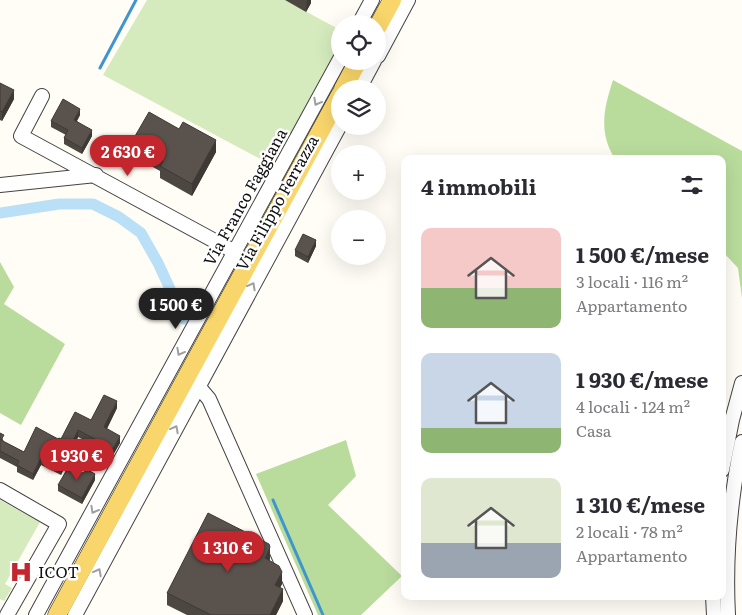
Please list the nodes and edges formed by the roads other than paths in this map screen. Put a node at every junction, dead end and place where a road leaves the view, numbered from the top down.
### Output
1 (372, 0) edge
2 (392, 0) edge
3 (408, 0) edge
4 (364, 15) edge
5 (384, 15) edge
6 (386, 41) edge
7 (335, 70) edge
8 (42, 96) dead end
9 (331, 112) edge
10 (334, 135) edge
11 (96, 176) junction
12 (0, 185) edge
13 (235, 252) junction
14 (742, 383) edge
15 (198, 386) junction
16 (742, 442) edge
17 (726, 450) edge
18 (0, 490) edge
19 (60, 524) junction
20 (79, 537) junction
21 (713, 600) edge
22 (7, 615) edge
23 (36, 615) edge
24 (57, 615) edge
25 (75, 615) edge
26 (305, 615) edge
27 (714, 615) edge
28 (728, 615) edge

1 - 4 street
2 - 5 main road
3 - 6 street
7 -> 13 street, Via Franco Faggiana
8 - 11 street
9 - 24 main road
15 -> 10 street, Via Filippo Ferrazza
11 - 12 street
11 - 13 street
13 -> 20 street, Via Franco Faggiana
14 - 17 street
25 -> 15 street, Via Filippo Ferrazza
15 - 26 street
16 - 28 street
18 - 19 street
19 - 20 street
19 - 22 street
20 - 23 street, Via Franco Faggiana
21 - 27 street

